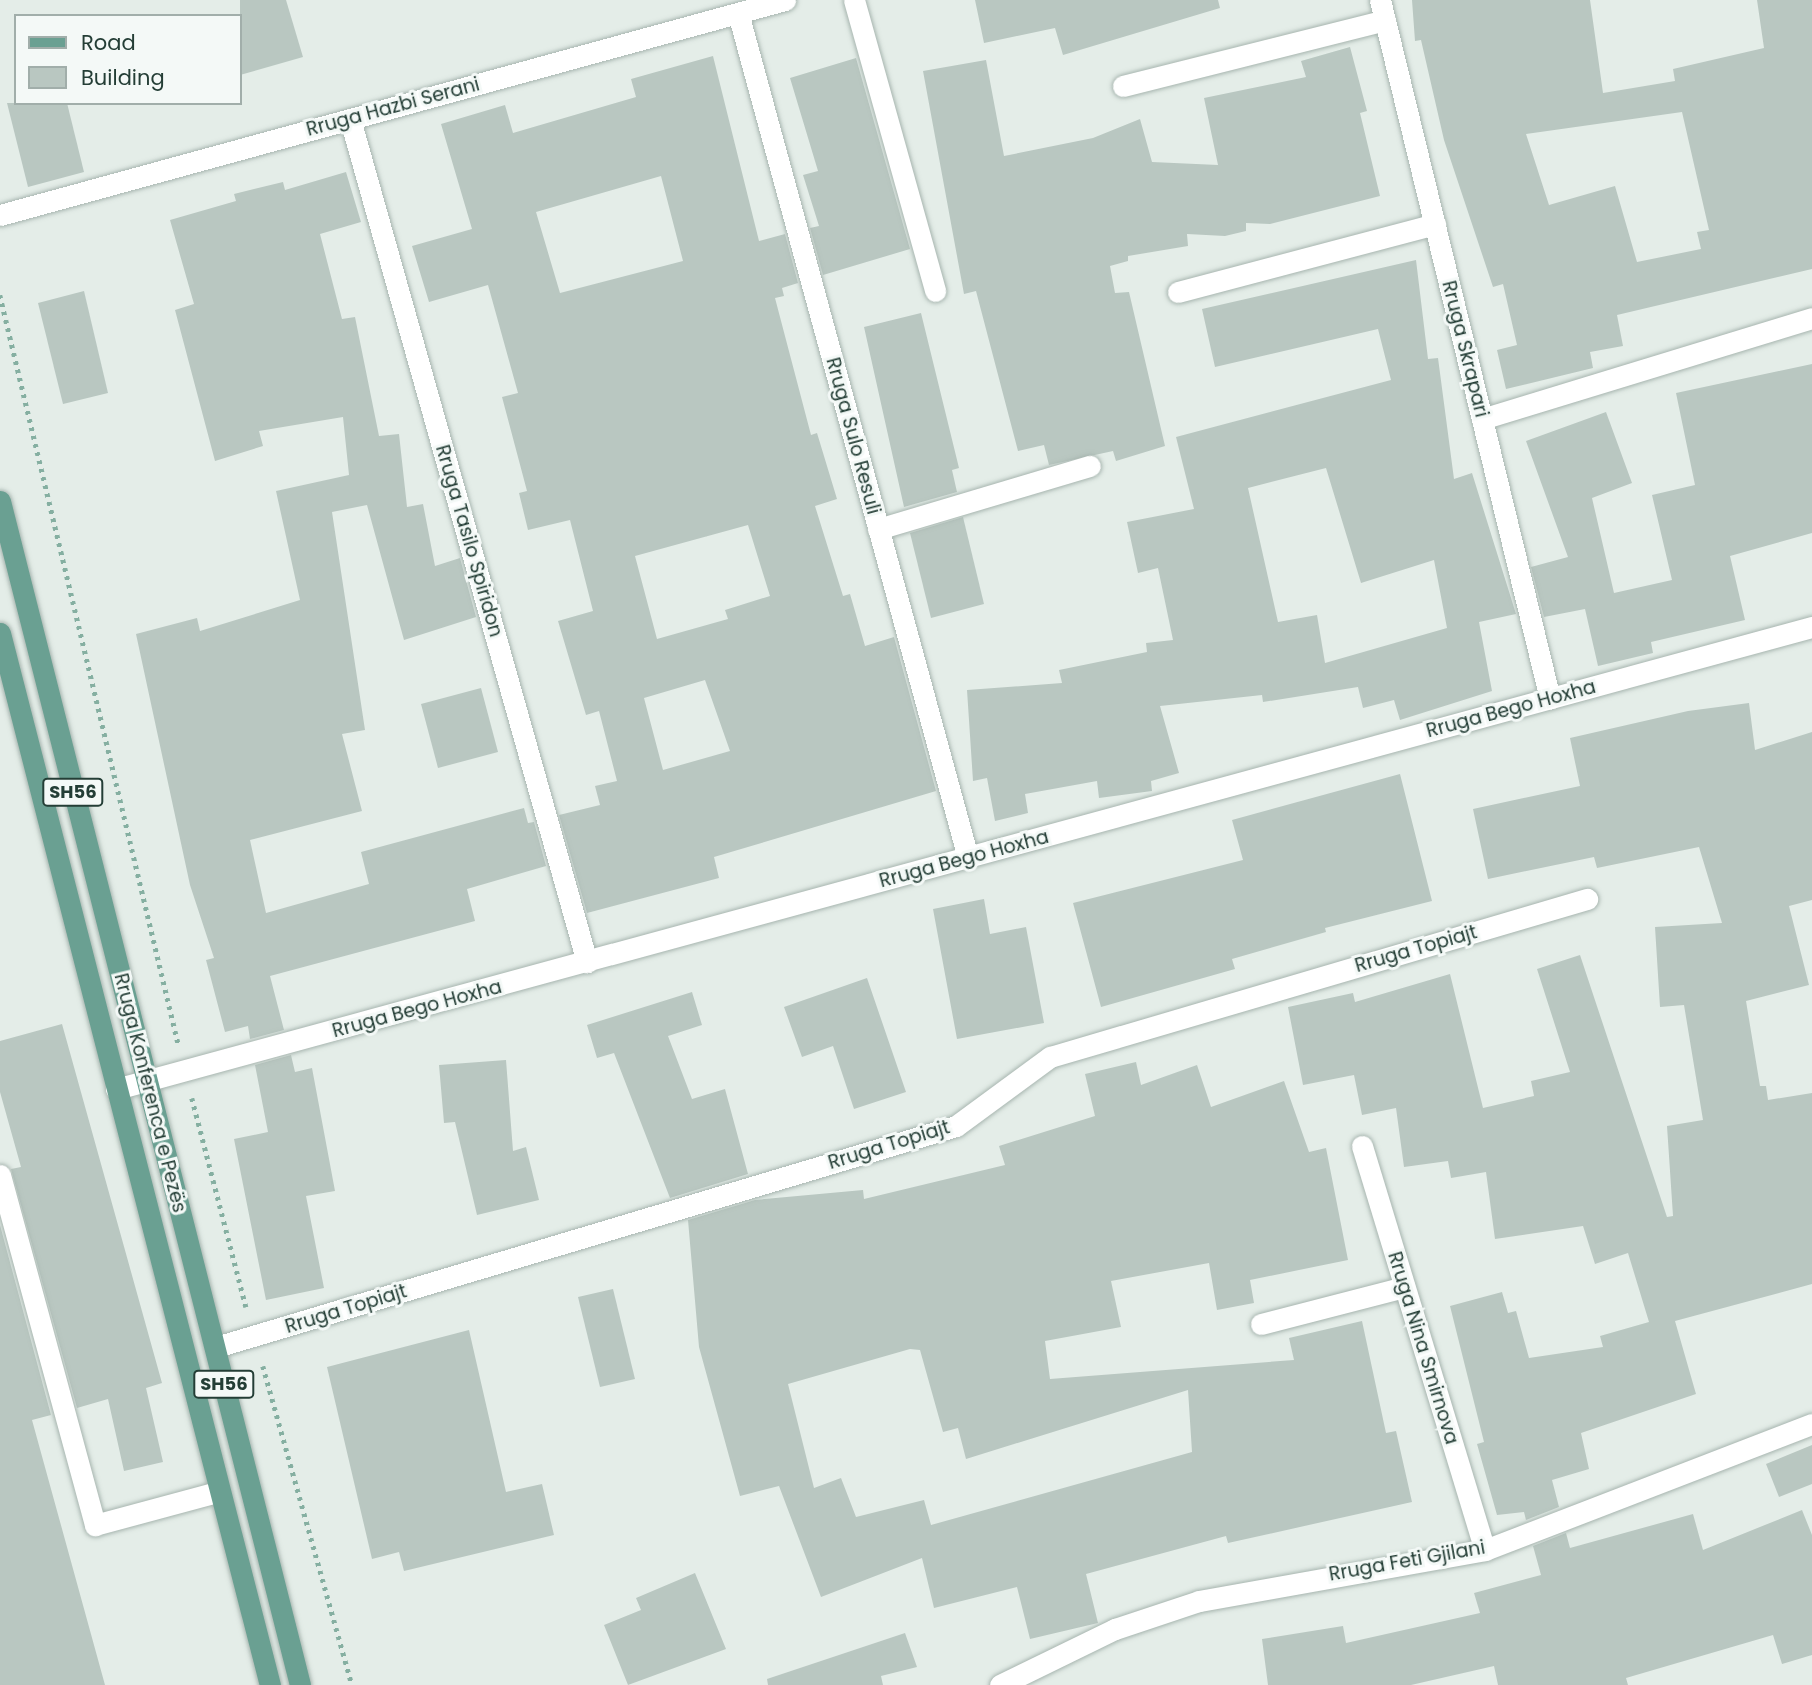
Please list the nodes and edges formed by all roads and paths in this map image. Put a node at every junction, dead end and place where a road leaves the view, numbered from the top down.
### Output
1 (785, 0) edge
2 (855, 0) edge
3 (1382, 10) edge
4 (738, 13) junction
5 (1124, 86) dead end
6 (350, 119) junction
7 (0, 215) edge
8 (1435, 224) junction
9 (935, 291) dead end
10 (1178, 292) dead end
11 (0, 295) edge
12 (1812, 318) edge
13 (1482, 419) junction
14 (1090, 466) dead end
15 (0, 501) edge
16 (878, 529) junction
17 (1812, 627) edge
18 (0, 633) edge
19 (1550, 699) junction
20 (968, 858) junction
21 (1587, 899) dead end
22 (587, 962) junction
23 (186, 1072) junction
24 (146, 1083) junction
25 (116, 1089) junction
26 (1362, 1146) dead end
27 (0, 1175) edge
28 (1404, 1287) junction
29 (1261, 1324) dead end
30 (255, 1336) junction
31 (216, 1348) junction
32 (1812, 1424) edge
33 (217, 1492) junction
34 (1485, 1550) junction
35 (270, 1685) edge
36 (300, 1685) edge
37 (352, 1685) edge
38 (1000, 1685) edge

1 - 4 street, Rruga Hazbi Serani
2 - 9 street
3 - 5 street
3 - 8 street, Rruga Skrapari
4 - 6 street, Rruga Hazbi Serani
4 - 16 street, Rruga Sulo Resuli
6 - 7 street, Rruga Hazbi Serani
6 - 22 street, Rruga Tasilo Spiridon
8 - 10 street
8 - 13 street, Rruga Skrapari
11 - 23 path
12 - 13 street
13 - 19 street, Rruga Skrapari
14 - 16 street
15 - 24 main road, Rruga Konferenca e Pezës / SH56
16 - 20 street, Rruga Sulo Resuli
17 - 19 street, Rruga Bego Hoxha
18 - 25 main road, Rruga Konferenca e Pezës / SH56
19 - 20 street, Rruga Bego Hoxha
20 - 22 street, Rruga Bego Hoxha
21 - 30 street, Rruga Topiajt
22 - 23 street, Rruga Bego Hoxha
23 - 24 street, Rruga Bego Hoxha
23 - 30 path
24 - 25 street, Rruga Bego Hoxha
24 - 31 main road, Rruga Konferenca e Pezës / SH56
25 - 33 main road, Rruga Konferenca e Pezës / SH56
26 - 28 street, Rruga Nina Smirnova
27 - 33 street
28 - 29 street
28 - 34 street, Rruga Nina Smirnova
30 - 31 street, Rruga Topiajt
30 - 37 path
31 - 36 main road, Rruga Konferenca e Pezës / SH56
32 - 34 street, Rruga Feti Gjilani
33 - 35 main road, Rruga Konferenca e Pezës / SH56
34 - 38 street, Rruga Feti Gjilani

